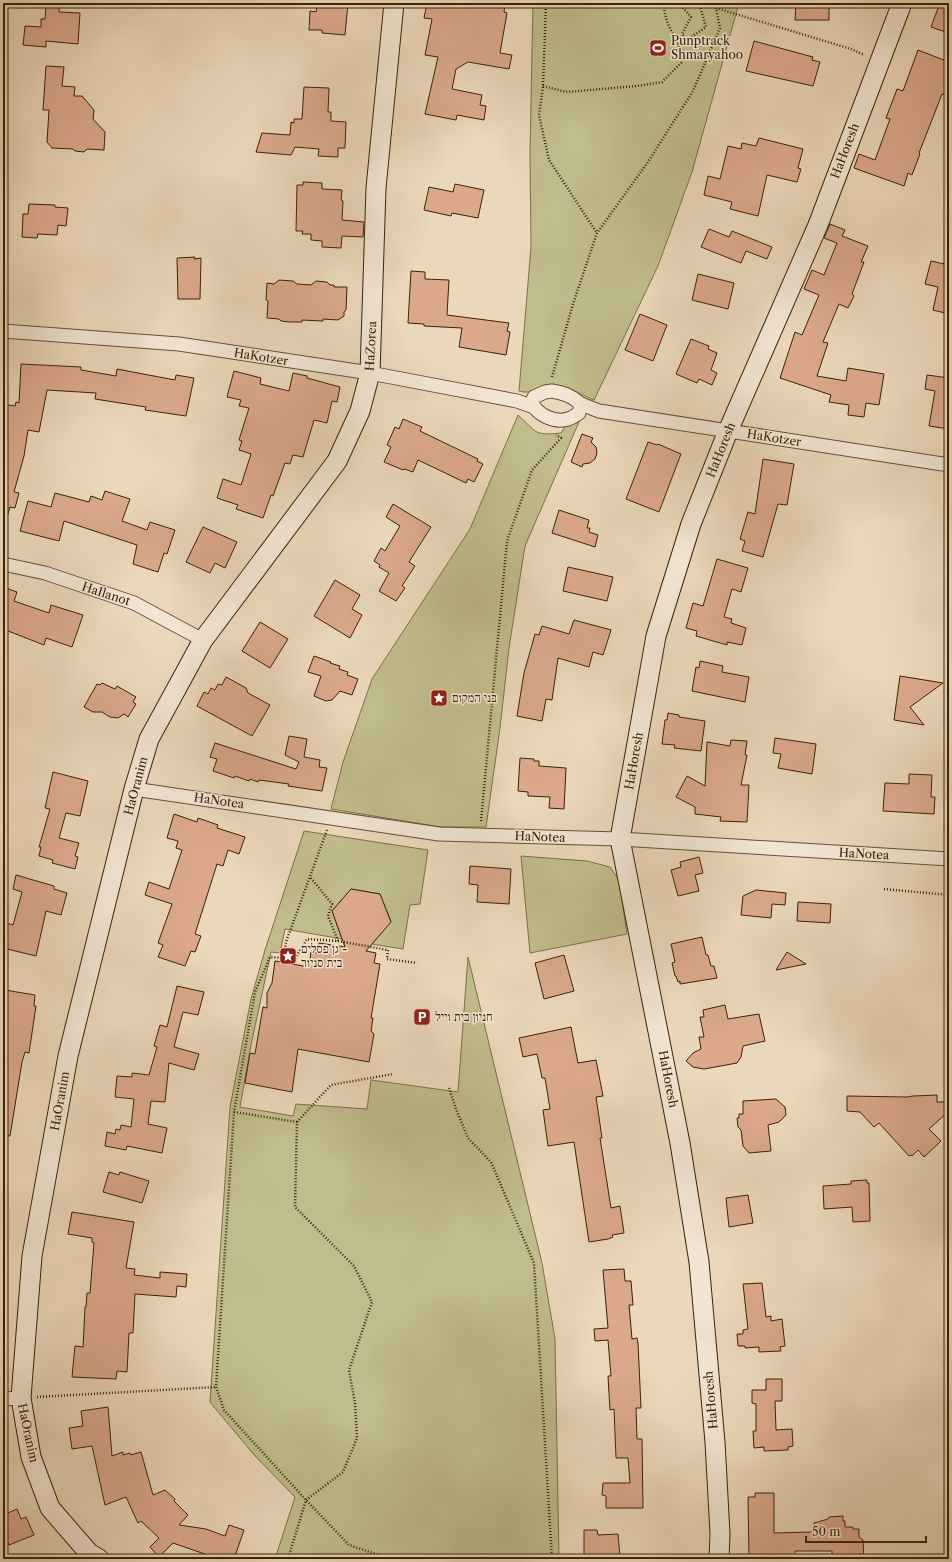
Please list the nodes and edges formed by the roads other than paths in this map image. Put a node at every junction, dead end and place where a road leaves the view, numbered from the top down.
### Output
1 (394, 3) edge
2 (902, 3) edge
3 (3, 331) edge
4 (370, 373) junction
5 (538, 399) junction
6 (580, 408) junction
7 (728, 431) junction
8 (949, 465) edge
9 (3, 564) edge
10 (203, 640) junction
11 (134, 789) junction
12 (620, 840) junction
13 (949, 859) edge
14 (12, 1398) edge
15 (99, 1559) edge
16 (719, 1559) edge

1 - 4 street, HaZorea
2 - 7 street, HaHoresh
3 - 4 street, HaKotzer
4 - 5 street, HaKotzer
4 - 10 street, HaZorea
5 - 6 street
5 - 6 street
6 - 7 street, HaKotzer
7 - 8 street, HaKotzer
7 - 12 street, HaHoresh
9 - 10 street, HaIlanot
10 - 11 street, HaOranim
11 - 12 street, HaNotea
11 - 14 street, HaOranim
12 - 13 street, HaNotea
12 - 16 street, HaHoresh
14 - 15 street, HaOranim

